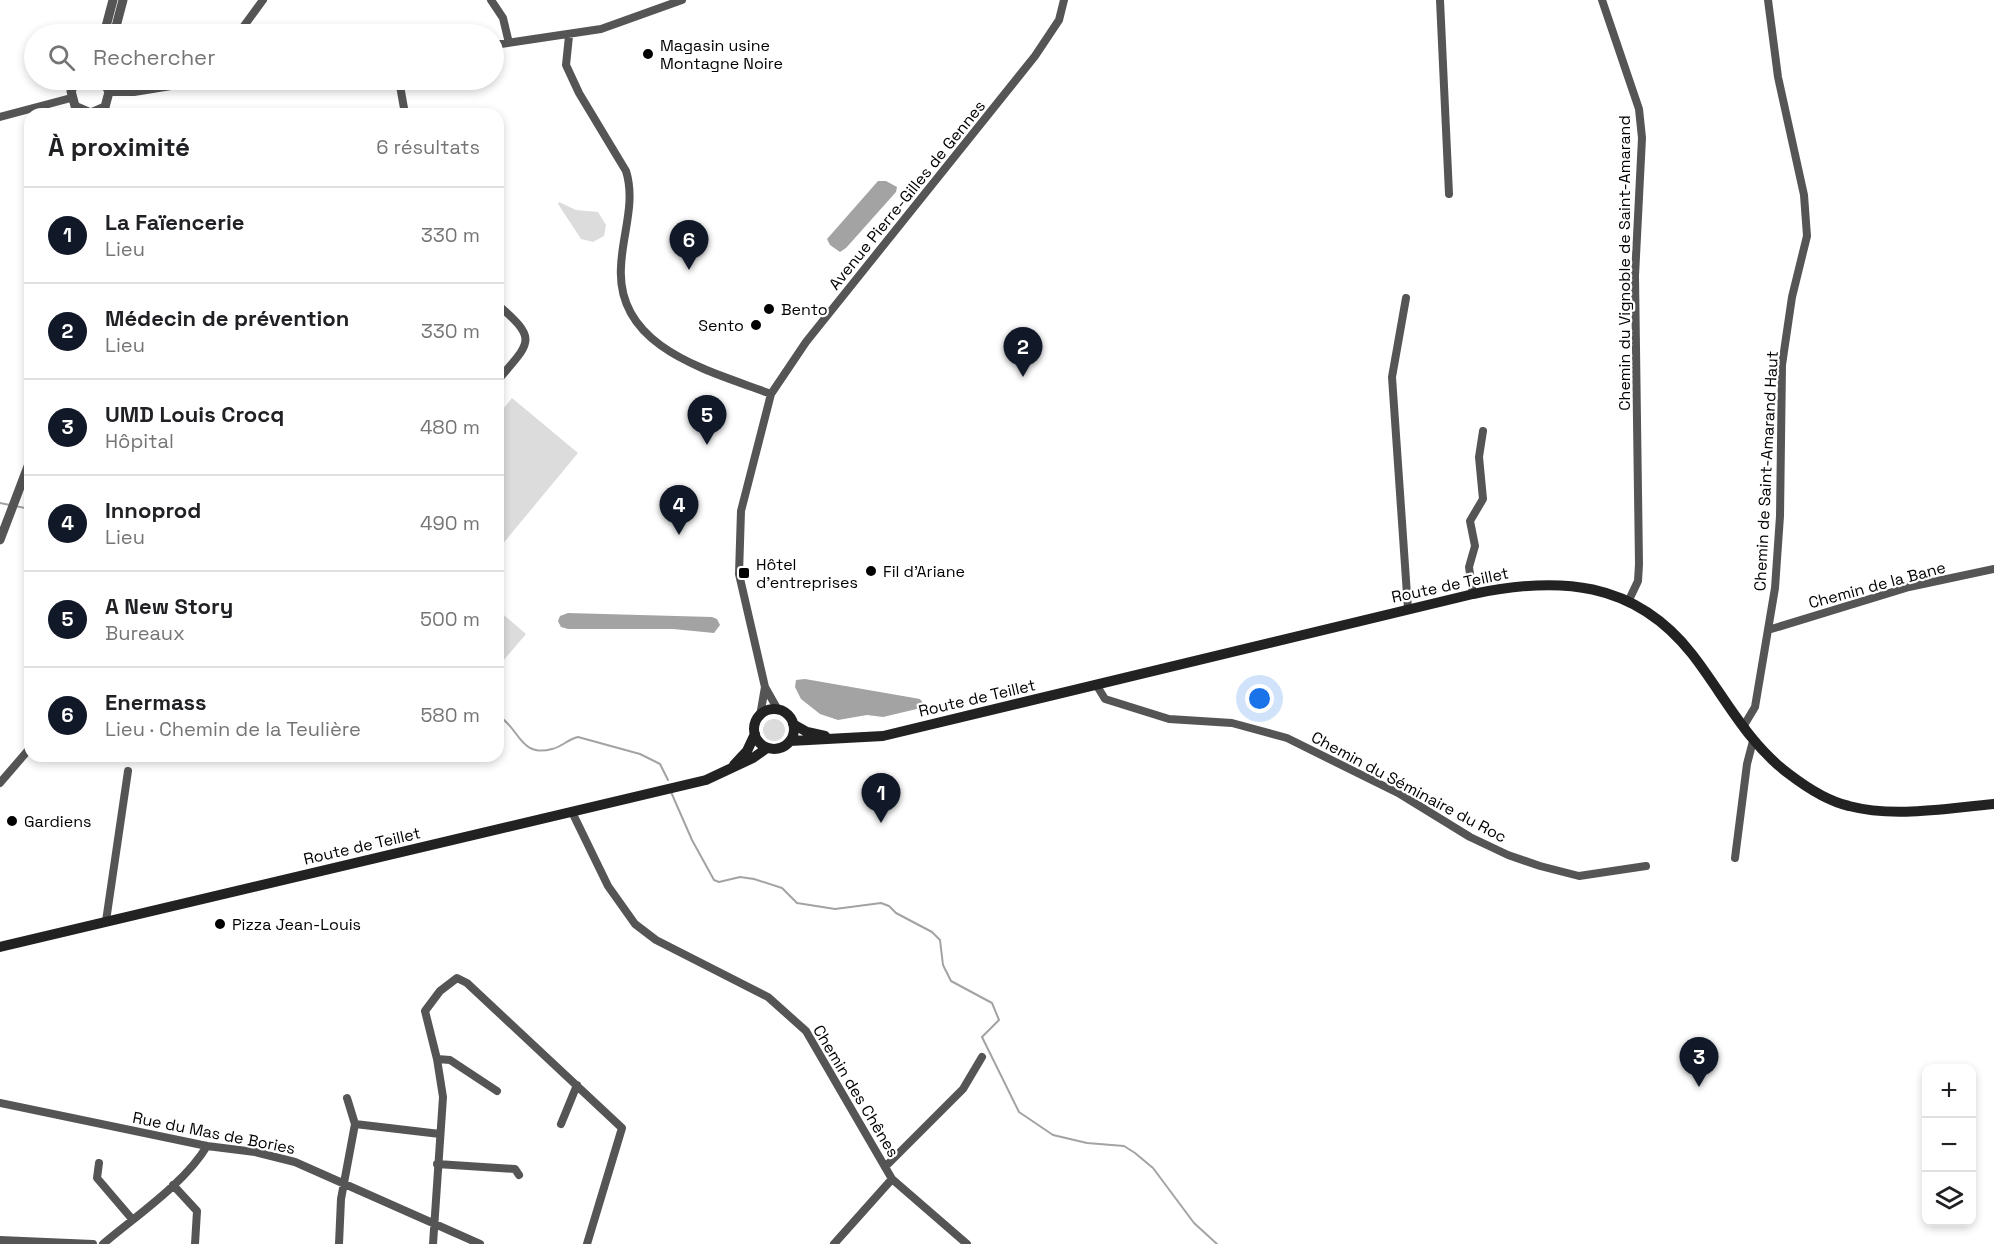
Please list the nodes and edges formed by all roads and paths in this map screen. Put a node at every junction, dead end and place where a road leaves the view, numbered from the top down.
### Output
1 (114, 0) edge
2 (123, 0) edge
3 (263, 0) edge
4 (492, 0) edge
5 (682, 0) edge
6 (1064, 0) edge
7 (1440, 0) edge
8 (1602, 0) edge
9 (1768, 0) edge
10 (107, 24) edge
11 (117, 24) edge
12 (245, 24) edge
13 (569, 36) junction
14 (504, 44) edge
15 (509, 44) junction
16 (72, 90) edge
17 (144, 90) edge
18 (401, 90) edge
19 (109, 92) joint
20 (71, 98) junction
21 (34, 108) edge
22 (79, 108) edge
23 (106, 108) edge
24 (404, 108) edge
25 (24, 111) edge
26 (0, 117) edge
27 (1449, 194) dead end
28 (1406, 298) dead end
29 (504, 310) edge
30 (504, 373) edge
31 (771, 394) junction
32 (1483, 431) dead end
33 (24, 476) edge
34 (0, 540) edge
35 (1994, 569) edge
36 (1473, 594) junction
37 (1628, 602) junction
38 (1408, 609) junction
39 (1768, 630) junction
40 (1096, 686) junction
41 (765, 687) junction
42 (778, 710) junction
43 (760, 716) junction
44 (793, 724) junction
45 (1743, 727) junction
46 (755, 734) junction
47 (837, 740) junction
48 (790, 741) junction
49 (1753, 741) junction
50 (767, 748) junction
51 (24, 755) edge
52 (730, 769) junction
53 (128, 771) dead end
54 (0, 783) edge
55 (1994, 804) edge
56 (572, 812) junction
57 (1735, 858) dead end
58 (1646, 866) dead end
59 (106, 921) junction
60 (0, 946) edge
61 (982, 1057) dead end
62 (437, 1059) junction
63 (577, 1085) junction
64 (497, 1091) dead end
65 (346, 1098) dead end
66 (0, 1103) edge
67 (355, 1124) junction
68 (561, 1124) dead end
69 (440, 1134) junction
70 (207, 1146) junction
71 (99, 1163) dead end
72 (437, 1164) junction
73 (885, 1167) junction
74 (519, 1175) dead end
75 (892, 1179) junction
76 (345, 1183) junction
77 (173, 1185) junction
78 (132, 1219) junction
79 (432, 1223) junction
80 (0, 1240) edge
81 (93, 1244) edge
82 (103, 1244) edge
83 (195, 1244) edge
84 (339, 1244) edge
85 (433, 1244) edge
86 (480, 1244) edge
87 (587, 1244) edge
88 (834, 1244) edge
89 (967, 1244) edge

1 - 10 street
2 - 11 street
3 - 12 street
4 - 15 street
5 - 13 street
6 - 31 street, Avenue Pierre-Gilles de Gennes
7 - 27 street
8 - 37 street, Chemin du Vignoble de Saint-Amarand
9 - 39 street, Chemin de Saint-Amarand Haut
13 - 15 street
13 - 31 street
14 - 15 street
16 - 20 street
17 - 19 street
18 - 24 street
19 - 23 street
20 - 21 street
20 - 22 street
25 - 26 street
28 - 38 street
29 - 30 street
31 - 41 street, Avenue Pierre-Gilles de Gennes
32 - 36 street
33 - 34 street
35 - 39 street, Chemin de la Bane
36 - 37 main road, Route de Teillet
36 - 38 main road, Route de Teillet
37 - 45 main road, Route de Teillet
38 - 40 main road, Route de Teillet
39 - 45 street, Chemin de Saint-Amarand Haut
40 - 47 main road, Route de Teillet
40 - 58 street, Chemin du Séminaire du Roc
41 - 42 street, Avenue Pierre-Gilles de Gennes
41 - 43 street, Avenue Pierre-Gilles de Gennes
42 - 43 main road
42 - 44 main road
43 - 46 main road
44 - 47 main road, Route de Teillet
44 - 48 main road
45 - 49 main road, Route de Teillet
46 - 50 main road
46 - 52 main road, Route de Teillet
47 - 48 main road, Route de Teillet
48 - 50 main road
49 - 55 main road, Route de Teillet
49 - 57 street
50 - 52 main road, Route de Teillet
51 - 54 street
52 - 56 main road, Route de Teillet
53 - 59 street
56 - 59 main road, Route de Teillet
56 - 73 street, Chemin des Chênes
59 - 60 main road, Route de Teillet
61 - 73 street
62 - 63 street
62 - 64 street
62 - 69 street
63 - 68 street
63 - 87 street
65 - 67 street
66 - 70 street, Rue du Mas de Bories
67 - 69 street
67 - 76 street
69 - 72 street
70 - 76 street, Rue du Mas de Bories
70 - 77 street
71 - 78 street
72 - 74 street
72 - 79 street
73 - 75 street, Chemin des Chênes
75 - 88 street
75 - 89 street, Chemin des Chênes
76 - 79 street, Rue du Mas de Bories
76 - 84 street
77 - 78 street
77 - 83 street
78 - 82 street
79 - 85 street
79 - 86 street, Rue du Mas de Bories
80 - 81 street

